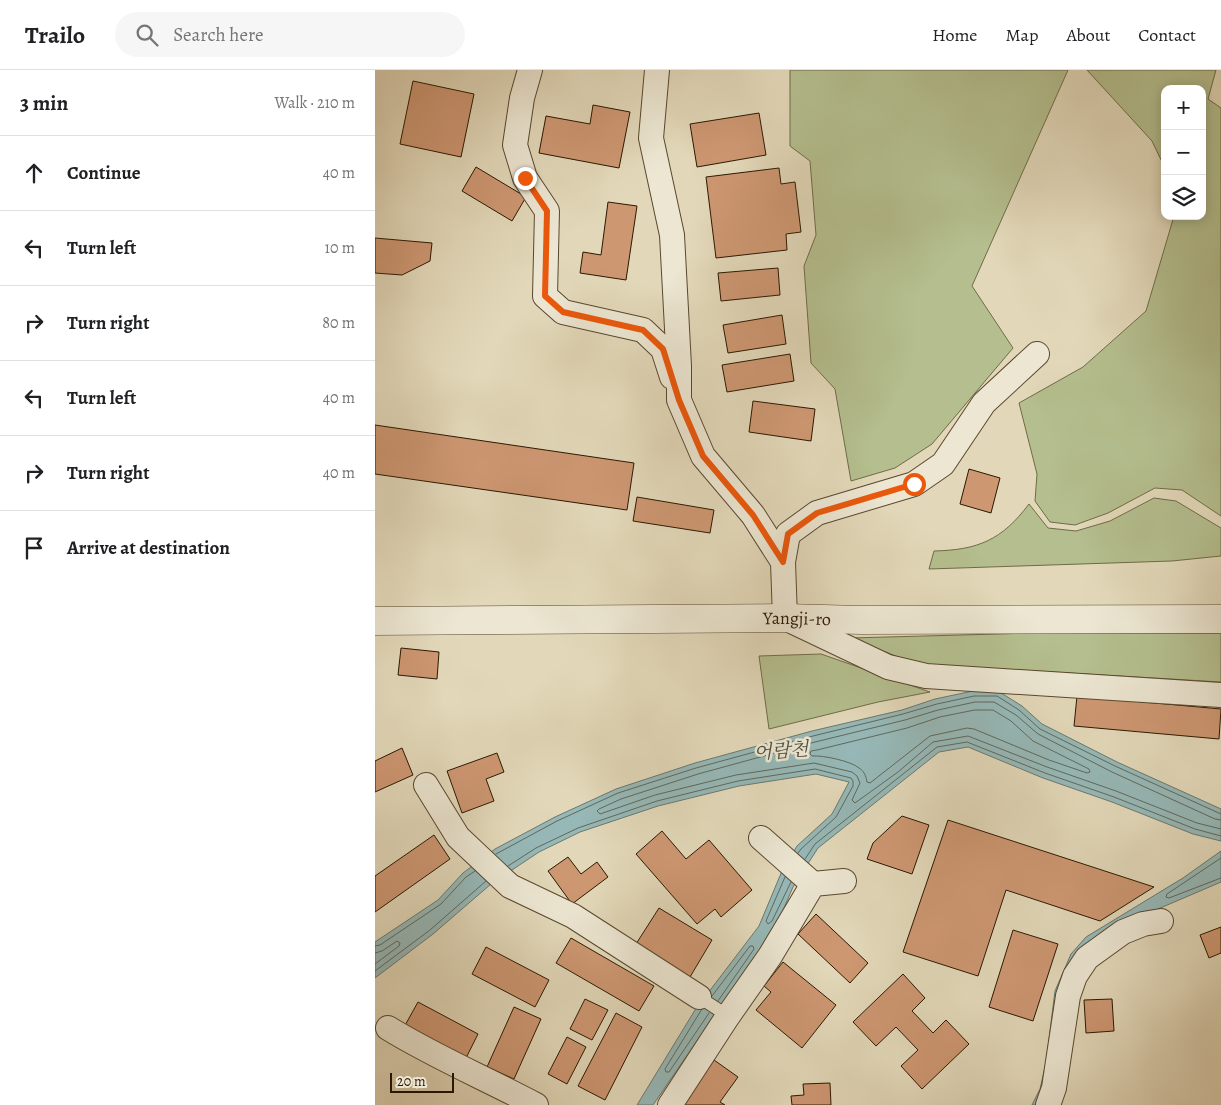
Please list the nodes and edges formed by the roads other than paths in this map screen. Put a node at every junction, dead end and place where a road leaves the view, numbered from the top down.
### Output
1 (530, 70) edge
2 (657, 70) edge
3 (1037, 354) dead end
4 (679, 400) junction
5 (783, 562) junction
6 (785, 618) junction
7 (1221, 620) edge
8 (375, 621) edge
9 (1221, 695) edge
10 (426, 785) dead end
11 (761, 838) dead end
12 (844, 881) dead end
13 (813, 884) junction
14 (1161, 920) dead end
15 (699, 998) joint
16 (728, 1016) junction
17 (388, 1028) dead end
18 (536, 1105) edge
19 (670, 1105) edge
20 (1048, 1105) edge

1 - 4 street
2 - 4 street
3 - 5 street
4 - 5 street
5 - 6 street
6 - 7 street, Yangji-ro
6 - 8 street, Yangji-ro
6 - 9 street
10 - 15 street
11 - 13 street
12 - 13 street
13 - 16 street
14 - 20 street
15 - 16 lane
16 - 19 street
17 - 18 street

